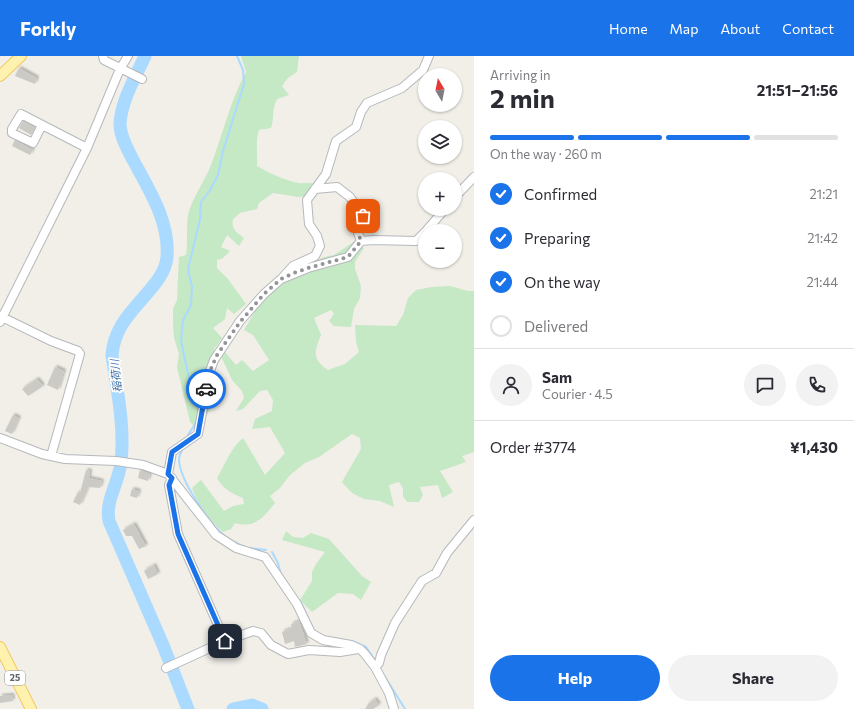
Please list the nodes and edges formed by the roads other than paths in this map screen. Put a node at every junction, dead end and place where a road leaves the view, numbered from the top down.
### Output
1 (21, 56) edge
2 (103, 56) edge
3 (128, 56) edge
4 (429, 56) edge
5 (120, 69) junction
6 (0, 76) edge
7 (142, 79) dead end
8 (42, 125) dead end
9 (86, 148) junction
10 (474, 177) edge
11 (315, 189) junction
12 (462, 190) edge
13 (439, 216) edge
14 (433, 224) edge
15 (418, 239) edge
16 (361, 241) junction
17 (280, 280) junction
18 (1, 319) edge
19 (0, 438) edge
20 (51, 456) junction
21 (170, 476) junction
22 (474, 520) edge
23 (225, 641) junction
24 (0, 647) edge
25 (360, 649) junction
26 (375, 667) junction
27 (166, 668) dead end
28 (31, 709) edge
29 (394, 709) edge

1 - 6 main road
2 - 5 street
3 - 5 street
4 - 11 street
5 - 7 street
5 - 9 street
8 - 9 street
9 - 18 street
10 - 12 street
11 - 16 street
11 - 17 street
13 - 14 street
15 - 16 street
16 - 17 street
17 - 21 street
18 - 20 street
19 - 20 street
20 - 21 street
21 - 23 street
21 - 25 street
22 - 26 street
23 - 25 street
23 - 27 street
24 - 28 main road, 25
25 - 26 street
26 - 29 street

